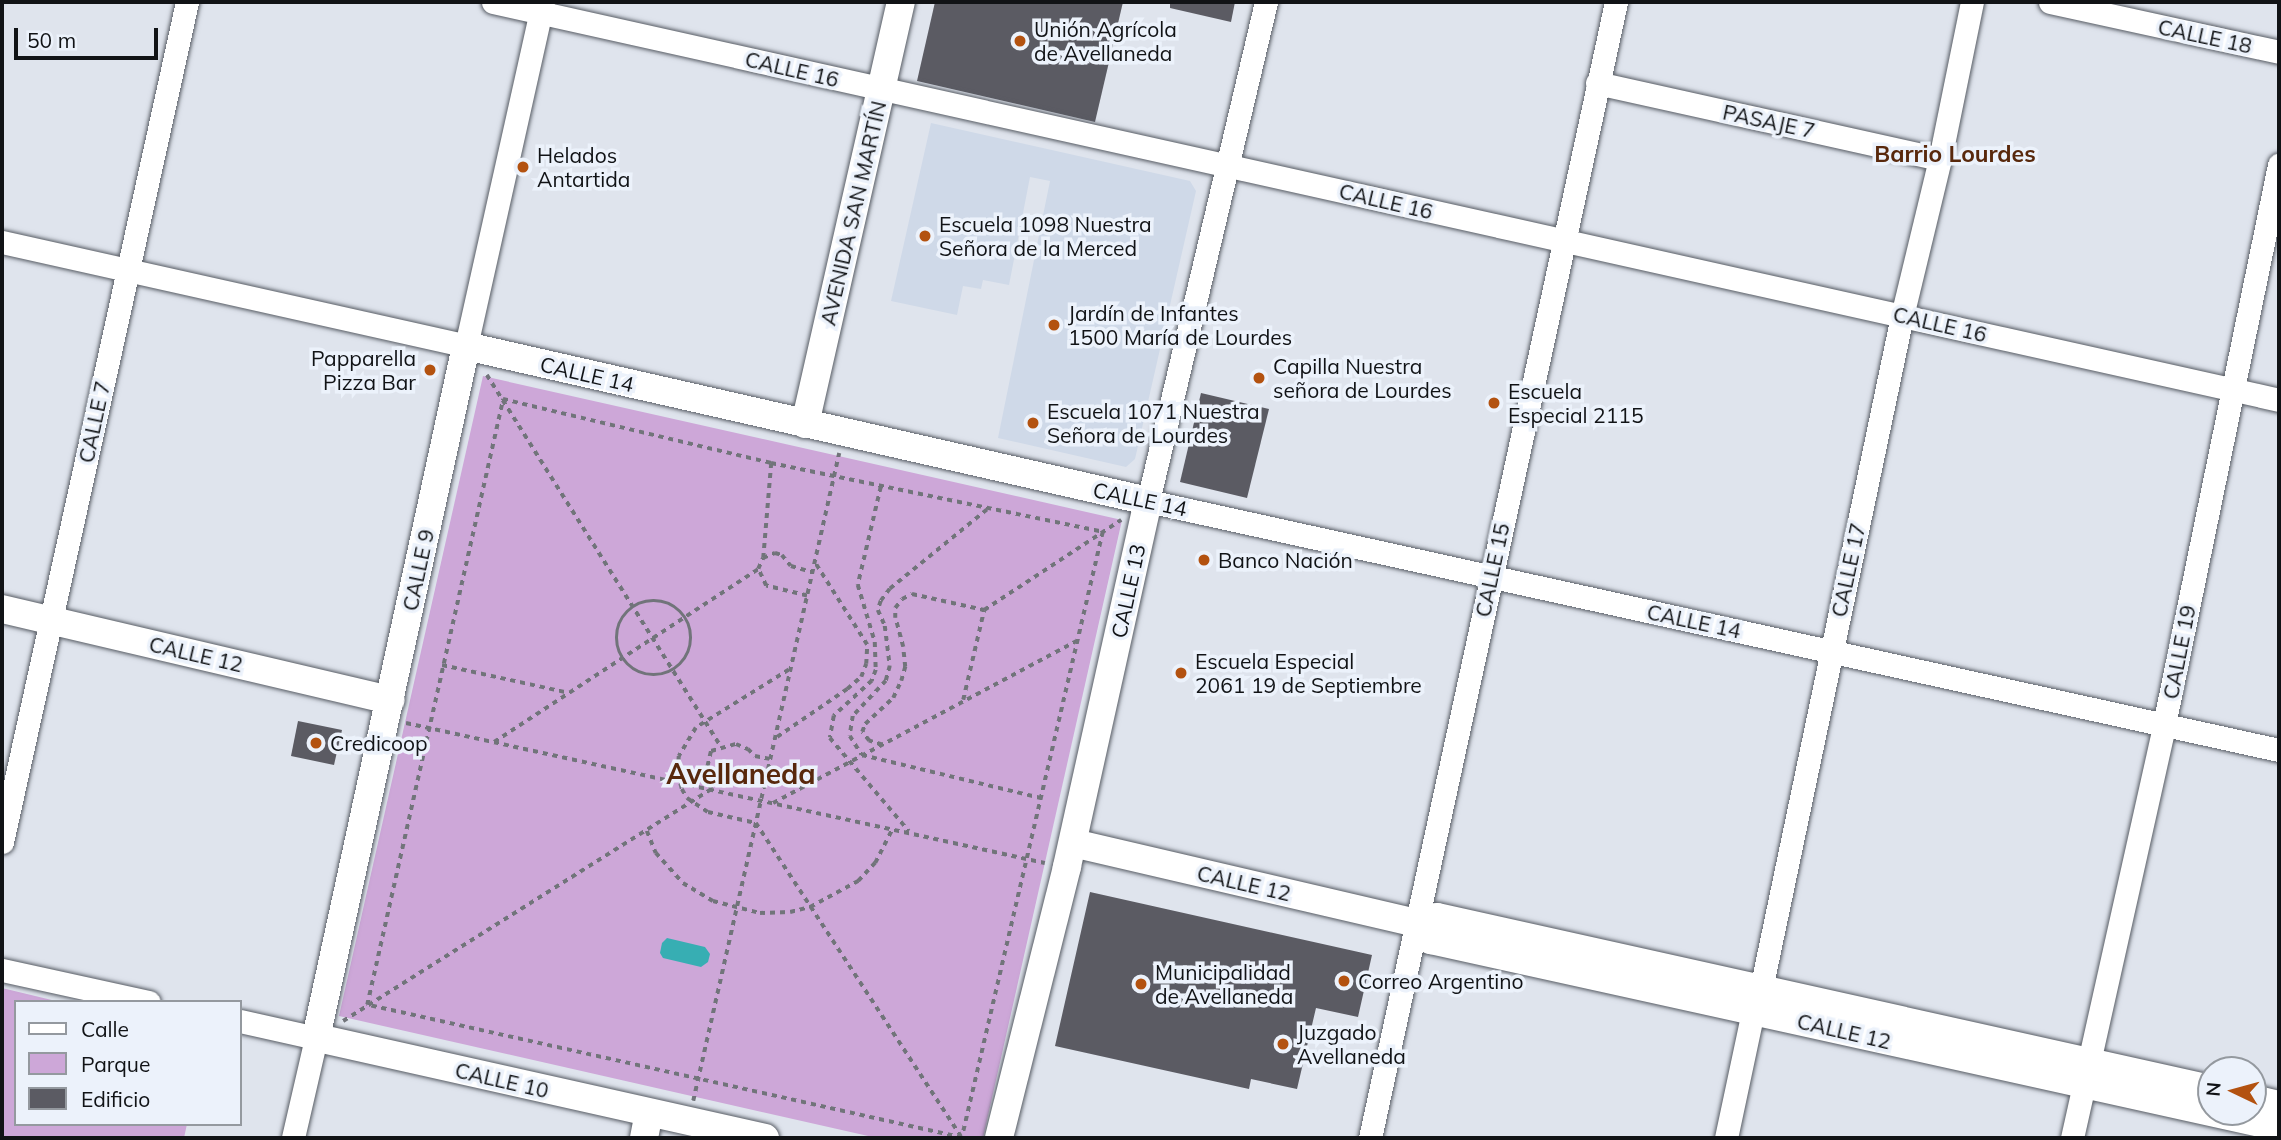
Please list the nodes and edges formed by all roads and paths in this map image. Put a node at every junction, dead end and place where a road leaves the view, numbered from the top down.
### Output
1 (187, 2) edge
2 (493, 2) edge
3 (901, 2) edge
4 (1266, 2) edge
5 (1616, 2) edge
6 (1972, 2) edge
7 (2050, 2) edge
8 (542, 7) edge
9 (2279, 52) edge
10 (1597, 83) junction
11 (881, 89) junction
12 (1940, 159) junction
13 (2279, 165) edge
14 (1227, 166) junction
15 (1562, 240) junction
16 (2, 242) edge
17 (127, 270) junction
18 (1902, 316) junction
19 (466, 346) junction
20 (2231, 389) junction
21 (503, 399) junction
22 (2279, 400) edge
23 (805, 424) junction
24 (844, 434) junction
25 (771, 463) junction
26 (833, 476) junction
27 (881, 487) junction
28 (1148, 501) junction
29 (988, 510) junction
30 (1103, 532) junction
31 (763, 558) junction
32 (815, 562) junction
33 (758, 569) junction
34 (813, 572) junction
35 (1490, 576) junction
36 (807, 596) junction
37 (633, 608) junction
38 (2, 609) edge
39 (984, 610) junction
40 (685, 617) junction
41 (52, 620) junction
42 (653, 638) junction
43 (1077, 640) junction
44 (1830, 651) junction
45 (623, 658) junction
46 (442, 665) junction
47 (673, 669) junction
48 (791, 669) junction
49 (569, 693) junction
50 (963, 701) junction
51 (388, 709) junction
52 (706, 720) junction
53 (2164, 724) junction
54 (428, 727) junction
55 (775, 739) junction
56 (494, 742) junction
57 (881, 745) junction
58 (721, 746) junction
59 (2279, 750) edge
60 (862, 755) junction
61 (770, 759) junction
62 (849, 762) junction
63 (680, 782) junction
64 (711, 789) junction
65 (1041, 798) junction
66 (761, 800) junction
67 (691, 802) junction
68 (773, 803) junction
69 (756, 824) junction
70 (892, 829) junction
71 (647, 830) junction
72 (910, 833) junction
73 (2, 842) edge
74 (1070, 855) junction
75 (1027, 859) junction
76 (810, 907) junction
77 (736, 909) junction
78 (1416, 923) junction
79 (2, 970) edge
80 (140, 1000) edge
81 (1757, 1000) junction
82 (367, 1005) junction
83 (242, 1021) edge
84 (316, 1038) junction
85 (2085, 1074) junction
86 (698, 1080) junction
87 (2197, 1088) edge
88 (688, 1121) junction
89 (646, 1126) edge
90 (2279, 1127) edge
91 (293, 1138) edge
92 (765, 1138) edge
93 (962, 1138) edge
94 (999, 1138) edge
95 (1370, 1138) edge
96 (1726, 1138) edge
97 (2072, 1138) edge

1 - 17 street, CALLE 7
2 - 8 street, CALLE 16
3 - 11 street, AVENIDA SAN MARTÍN
4 - 14 street, CALLE 13
5 - 10 street, CALLE 15
6 - 12 street, CALLE 17
7 - 9 street, CALLE 18
8 - 11 street, CALLE 16
8 - 19 street, CALLE 9
10 - 12 street, PASAJE 7
10 - 15 street, CALLE 15
11 - 14 street, CALLE 16
11 - 23 street, AVENIDA SAN MARTÍN
12 - 18 street, CALLE 17
13 - 20 street, CALLE 19
14 - 15 street, CALLE 16
14 - 28 street, CALLE 13
15 - 18 street, CALLE 16
15 - 35 street, CALLE 15
16 - 17 street, CALLE 14
17 - 19 street, CALLE 14
17 - 41 street, CALLE 7
18 - 20 street, CALLE 16
18 - 44 street, CALLE 17
19 - 21 path
19 - 23 street, CALLE 14
19 - 51 street, CALLE 9
20 - 22 street, CALLE 16
20 - 53 street, CALLE 19
21 - 25 path
21 - 37 path
21 - 46 path
23 - 24 street, CALLE 14
24 - 26 path
24 - 28 street, CALLE 14
25 - 26 path
25 - 31 path
26 - 27 path
26 - 32 path
27 - 29 path
27 - 62 path
28 - 30 path
28 - 35 street, CALLE 14
28 - 74 street, CALLE 13
29 - 30 path
29 - 60 path
30 - 39 path
30 - 43 path
31 - 33 path
31 - 34 path
32 - 34 path
32 - 55 path
33 - 36 path
33 - 40 path
34 - 36 path
35 - 44 street, CALLE 14
35 - 78 street, CALLE 15
36 - 48 path
37 - 40 path
37 - 42 path
37 - 45 path
38 - 41 street, CALLE 12
39 - 50 path
39 - 57 path
40 - 42 path
40 - 47 path
41 - 51 street, CALLE 12
41 - 73 street, CALLE 7
42 - 45 path
42 - 47 path
43 - 50 path
43 - 65 path
44 - 53 street, CALLE 14
44 - 81 street, CALLE 17
45 - 47 path
45 - 49 path
46 - 49 path
46 - 54 path
47 - 52 path
48 - 52 path
48 - 55 path
49 - 56 path
50 - 57 path
51 - 54 path
51 - 84 street, CALLE 9
52 - 58 path
52 - 63 path
53 - 59 street, CALLE 14
53 - 85 street, CALLE 19
54 - 56 path
54 - 82 path
55 - 61 path
56 - 63 path
57 - 60 path
58 - 61 path
58 - 64 path
60 - 62 path
60 - 65 path
61 - 66 path
62 - 68 path
62 - 72 path
63 - 64 path
63 - 67 path
64 - 66 path
64 - 67 path
65 - 75 path
66 - 68 path
66 - 69 path
67 - 69 path
67 - 71 path
68 - 70 path
69 - 76 path
69 - 77 path
70 - 72 path
70 - 76 path
71 - 77 path
71 - 82 path
72 - 75 path
74 - 75 path
74 - 78 street, CALLE 12
74 - 94 street, CALLE 13
75 - 93 path
76 - 77 path
76 - 93 path
77 - 86 path
78 - 81 street, CALLE 12
78 - 95 street, CALLE 15
79 - 80 street
81 - 85 street, CALLE 12
81 - 96 street, CALLE 17
82 - 84 path
82 - 86 path
83 - 84 street, CALLE 10
84 - 89 street, CALLE 10
84 - 91 street, CALLE 9
85 - 87 street, CALLE 12
85 - 90 street, CALLE 12
85 - 97 street, CALLE 19
86 - 88 path
86 - 93 path
88 - 89 street, CALLE 10
88 - 92 street, CALLE 10

